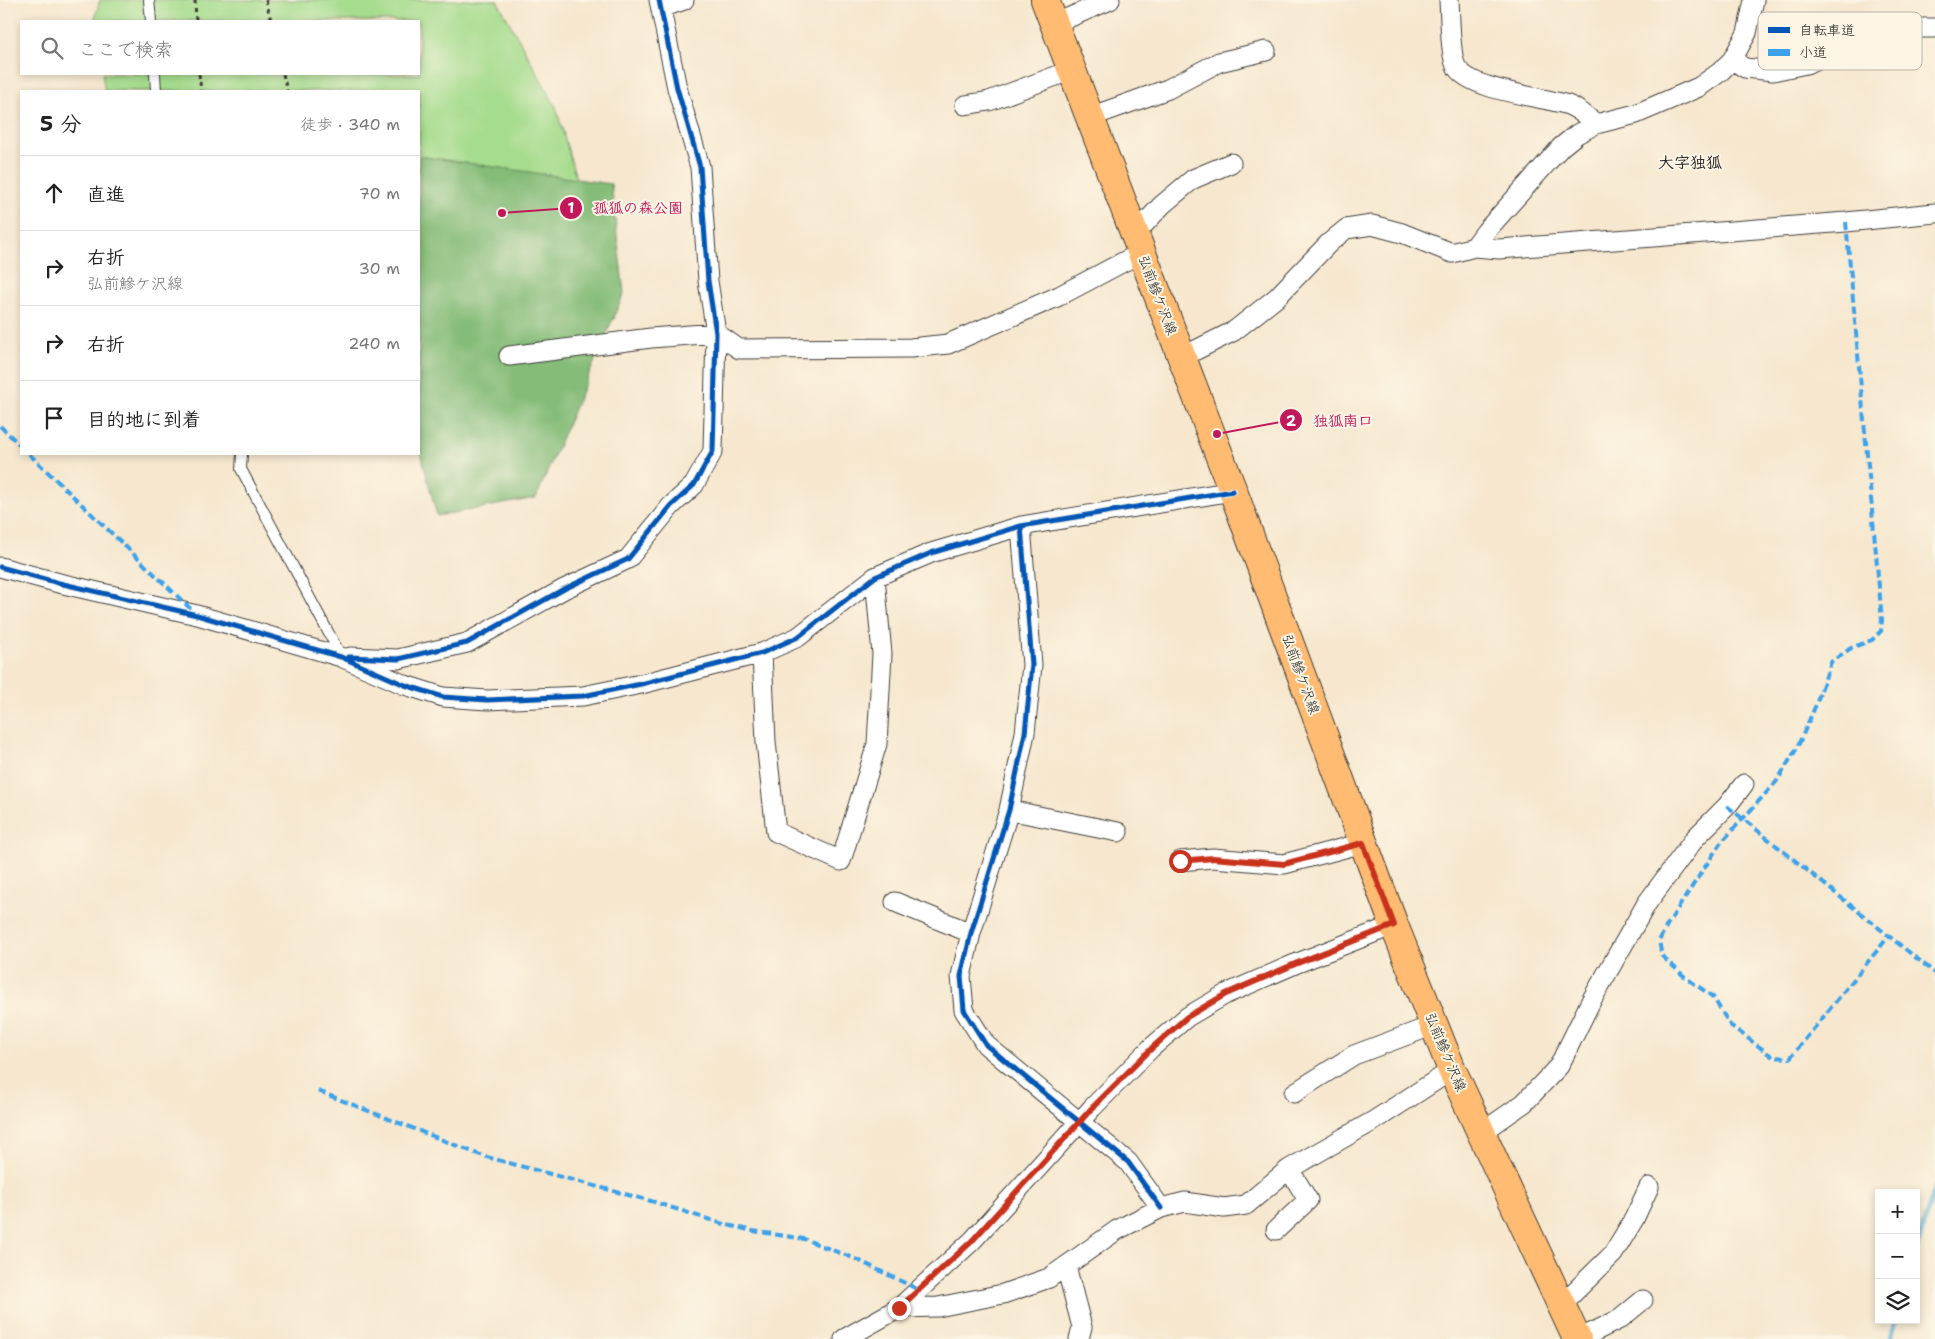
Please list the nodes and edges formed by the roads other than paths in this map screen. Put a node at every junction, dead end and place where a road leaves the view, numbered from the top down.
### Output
1 (149, 0) edge
2 (684, 0) edge
3 (1110, 0) edge
4 (1449, 0) edge
5 (1754, 0) edge
6 (660, 4) edge
7 (1049, 12) edge
8 (151, 20) edge
9 (1922, 28) edge
10 (1935, 28) edge
11 (1266, 51) dead end
12 (1732, 60) junction
13 (1758, 69) edge
14 (1072, 70) junction
15 (155, 75) edge
16 (156, 90) edge
17 (965, 105) dead end
18 (1090, 117) junction
19 (1596, 124) junction
20 (1231, 162) dead end
21 (1935, 213) edge
22 (1138, 243) junction
23 (1474, 247) junction
24 (716, 333) junction
25 (509, 356) dead end
26 (1182, 356) junction
27 (242, 455) edge
28 (1233, 491) junction
29 (1021, 526) junction
30 (0, 567) edge
31 (875, 577) junction
32 (762, 653) junction
33 (341, 657) junction
34 (1744, 784) dead end
35 (1009, 810) junction
36 (1118, 832) dead end
37 (1363, 843) junction
38 (1180, 861) dead end
39 (895, 902) dead end
40 (1394, 925) junction
41 (971, 933) junction
42 (1434, 1026) junction
43 (1452, 1070) junction
44 (1294, 1093) dead end
45 (1080, 1122) junction
46 (1481, 1133) junction
47 (1289, 1169) junction
48 (1650, 1187) dead end
49 (1161, 1208) junction
50 (1276, 1230) dead end
51 (1066, 1266) junction
52 (1644, 1300) dead end
53 (1561, 1305) junction
54 (899, 1308) junction
55 (844, 1339) edge
56 (1079, 1339) edge
57 (1578, 1339) edge

1 - 8 lane
2 - 6 street
3 - 7 street
4 - 19 street
5 - 12 street
6 - 24 street
7 - 14 main road, 弘前鰺ケ沢線
9 - 10 street
11 - 18 street
12 - 13 street
12 - 19 street
14 - 17 street
14 - 18 main road, 弘前鰺ケ沢線
15 - 16 lane
18 - 22 main road, 弘前鰺ケ沢線
19 - 23 street
20 - 22 street
21 - 23 street
22 - 24 street
22 - 26 main road, 弘前鰺ケ沢線
23 - 26 street
24 - 25 street
24 - 33 street
26 - 28 main road, 弘前鰺ケ沢線
27 - 33 lane
28 - 29 street
28 - 37 main road, 弘前鰺ケ沢線
29 - 31 street
29 - 35 street
30 - 33 street
31 - 32 street
31 - 32 street
32 - 33 street
34 - 46 street
35 - 36 street
35 - 41 street
37 - 38 street
37 - 40 main road, 弘前鰺ケ沢線
39 - 41 street
40 - 42 main road, 弘前鰺ケ沢線
40 - 45 street
41 - 45 street
42 - 43 main road, 弘前鰺ケ沢線
42 - 44 street
43 - 46 main road, 弘前鰺ケ沢線
43 - 47 street
45 - 49 street
45 - 54 street
46 - 53 main road, 弘前鰺ケ沢線
47 - 49 street
47 - 50 street
48 - 53 street
49 - 51 street
51 - 54 street
51 - 56 street
52 - 57 street
53 - 57 main road, 弘前鰺ケ沢線
54 - 55 street

